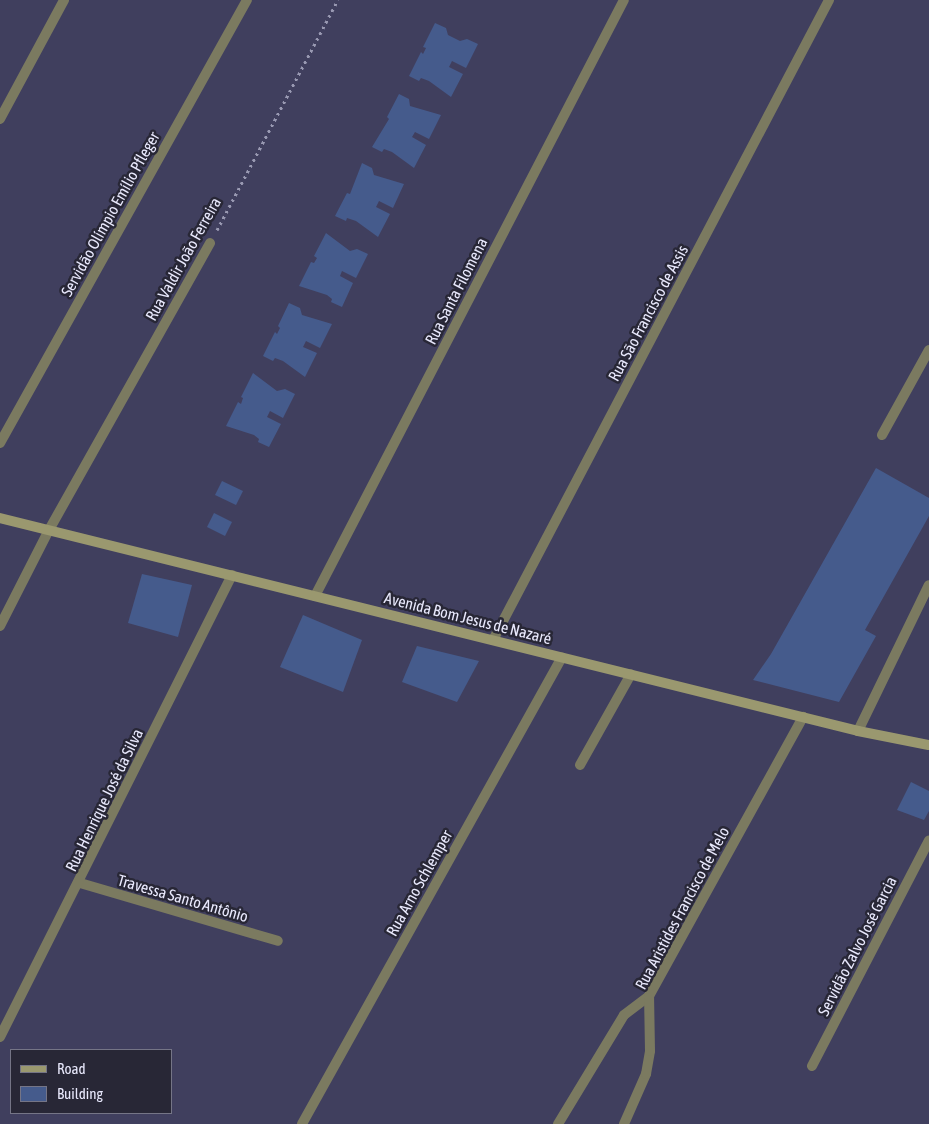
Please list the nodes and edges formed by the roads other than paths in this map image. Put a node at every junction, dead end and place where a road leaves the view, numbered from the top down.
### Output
1 (64, 0) edge
2 (247, 0) edge
3 (624, 0) edge
4 (829, 0) edge
5 (0, 119) edge
6 (210, 243) road end
7 (929, 350) edge
8 (882, 435) dead end
9 (0, 443) edge
10 (0, 518) edge
11 (49, 530) junction
12 (232, 575) junction
13 (929, 585) edge
14 (316, 596) junction
15 (0, 626) edge
16 (493, 640) junction
17 (562, 657) junction
18 (632, 674) junction
19 (803, 716) junction
20 (858, 731) junction
21 (929, 745) edge
22 (580, 765) dead end
23 (929, 840) edge
24 (80, 883) junction
25 (278, 941) dead end
26 (649, 996) junction
27 (0, 1038) edge
28 (812, 1066) dead end
29 (302, 1124) edge
30 (558, 1124) edge
31 (624, 1124) edge

1 - 5 street
2 - 9 street, Servidão Olímpio Emílio Pfleger
3 - 14 street, Rua Santa Filomena
4 - 16 street, Rua São Francisco de Assis
6 - 11 street, Rua Valdir João Ferreira
7 - 8 street
10 - 11 main road, Avenida Bom Jesus de Nazaré
11 - 12 main road, Avenida Bom Jesus de Nazaré
11 - 15 street, Rua Valdir João Ferreira
12 - 14 main road, Avenida Bom Jesus de Nazaré
12 - 24 street, Rua Henrique José da Silva
13 - 20 street
14 - 16 main road, Avenida Bom Jesus de Nazaré
16 - 17 main road, Avenida Bom Jesus de Nazaré
17 - 18 main road, Avenida Bom Jesus de Nazaré
17 - 29 street, Rua Arno Schlemper
18 - 19 main road, Avenida Bom Jesus de Nazaré
18 - 22 street
19 - 20 main road, Avenida Bom Jesus de Nazaré
19 - 26 street, Rua Aristides Francisco de Melo
20 - 21 main road, Avenida Bom Jesus de Nazaré
23 - 28 street, Servidão Zalvo José Garcia
24 - 25 street, Travessa Santo Antônio
24 - 27 street, Rua Henrique José da Silva
26 - 30 street
26 - 31 street, Rua Aristides Francisco de Melo

